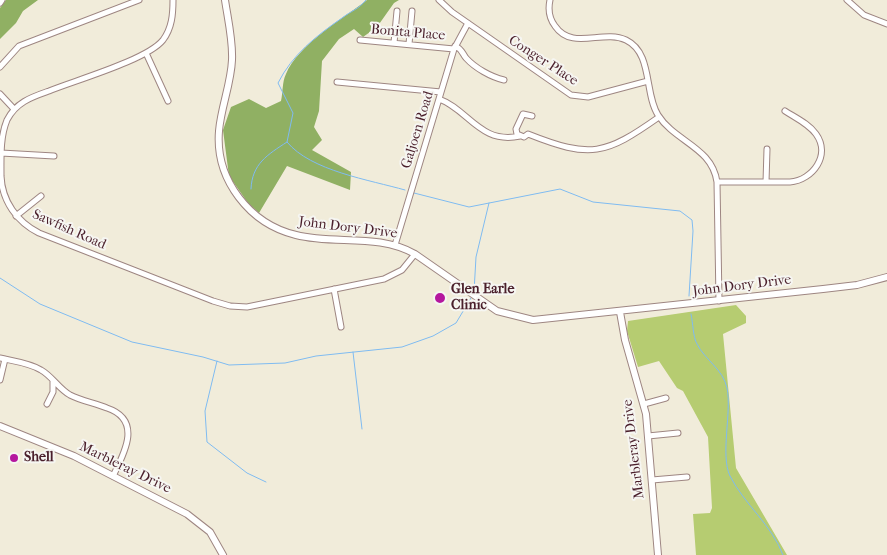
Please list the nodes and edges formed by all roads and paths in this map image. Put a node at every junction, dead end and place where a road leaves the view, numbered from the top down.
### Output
1 (139, 0) edge
2 (173, 0) edge
3 (225, 0) edge
4 (439, 0) edge
5 (550, 0) edge
6 (847, 0) edge
7 (397, 11) dead end
8 (412, 11) dead end
9 (468, 23) junction
10 (887, 24) edge
11 (360, 40) dead end
12 (394, 43) junction
13 (409, 44) junction
14 (455, 47) junction
15 (146, 53) junction
16 (0, 66) edge
17 (504, 80) dead end
18 (648, 81) junction
19 (337, 82) dead end
20 (441, 92) junction
21 (0, 94) edge
22 (439, 99) junction
23 (168, 100) dead end
24 (14, 109) junction
25 (785, 111) dead end
26 (532, 116) dead end
27 (659, 117) junction
28 (520, 136) junction
29 (1, 138) edge
30 (767, 149) dead end
31 (1, 153) edge
32 (54, 156) dead end
33 (717, 182) junction
34 (766, 182) junction
35 (41, 196) dead end
36 (16, 216) junction
37 (395, 245) junction
38 (415, 254) junction
39 (887, 277) edge
40 (334, 289) junction
41 (719, 301) junction
42 (620, 312) junction
43 (341, 326) dead end
44 (2, 359) edge
45 (0, 380) edge
46 (53, 380) junction
47 (666, 398) dead end
48 (47, 404) dead end
49 (644, 404) junction
50 (0, 426) edge
51 (678, 433) dead end
52 (648, 436) junction
53 (113, 476) junction
54 (687, 477) dead end
55 (652, 480) junction
56 (223, 555) edge
57 (658, 555) edge

1 - 16 street
2 - 15 street
3 - 37 street, John Dory Drive
4 - 9 street, Conger Place
5 - 18 street
6 - 10 street
7 - 12 street
8 - 13 street
9 - 14 street, Galjoen Road
9 - 18 street, Conger Place
11 - 12 street, Bonita Place
12 - 13 street, Bonita Place
13 - 14 street, Bonita Place
14 - 17 street
14 - 20 street, Galjoen Road
15 - 23 street
15 - 24 street
18 - 27 street
19 - 20 street
20 - 22 street, Galjoen Road
21 - 24 street
22 - 28 street
22 - 37 street, Galjoen Road
24 - 29 street, Sawfish Road
25 - 34 street
26 - 28 street
27 - 28 street
27 - 33 street
29 - 31 street, Sawfish Road
30 - 34 street
31 - 32 street
31 - 36 street, Sawfish Road
33 - 34 street
33 - 41 street
35 - 36 street
36 - 40 street, Sawfish Road
37 - 38 street, John Dory Drive
38 - 40 street, Sawfish Road
38 - 42 street, John Dory Drive
39 - 41 street, John Dory Drive
40 - 43 street
41 - 42 street, John Dory Drive
42 - 49 street, Marbleray Drive
44 - 45 street
44 - 46 street
46 - 48 street
46 - 53 street
47 - 49 street
49 - 52 street, Marbleray Drive
50 - 53 street, Marbleray Drive
51 - 52 street
52 - 55 street, Marbleray Drive
53 - 56 street, Marbleray Drive
54 - 55 street
55 - 57 street, Marbleray Drive

